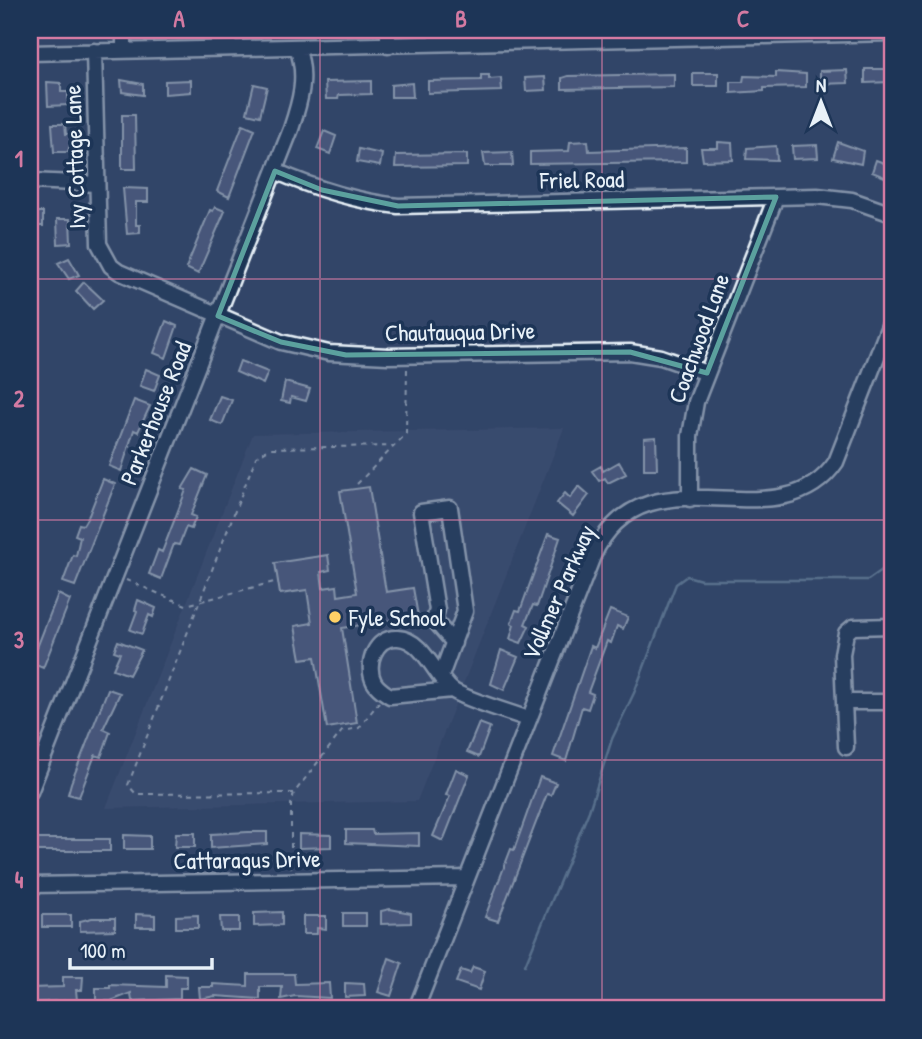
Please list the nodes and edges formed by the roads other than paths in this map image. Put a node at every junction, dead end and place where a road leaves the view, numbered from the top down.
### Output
1 (124, 30) edge
2 (388, 30) edge
3 (839, 32) edge
4 (892, 33) edge
5 (632, 35) edge
6 (388, 46) junction
7 (297, 48) junction
8 (94, 51) junction
9 (124, 51) junction
10 (30, 53) edge
11 (275, 171) junction
12 (30, 181) edge
13 (97, 184) junction
14 (776, 197) junction
15 (892, 214) edge
16 (218, 316) junction
17 (892, 318) edge
18 (707, 373) junction
19 (690, 499) junction
20 (892, 626) edge
21 (454, 643) junction
22 (441, 676) junction
23 (452, 690) junction
24 (844, 702) junction
25 (892, 702) edge
26 (528, 719) junction
27 (846, 747) dead end
28 (30, 792) edge
29 (465, 878) junction
30 (30, 885) edge
31 (416, 1009) edge

1 - 9 street
2 - 6 street
3 - 4 street
3 - 5 street
5 - 6 street
6 - 7 street
7 - 9 street
7 - 11 street, Parkerhouse Road
8 - 9 street
8 - 10 street
8 - 13 street, Ivy Cottage Lane
11 - 14 street, Friel Road
11 - 16 street, Parkerhouse Road
12 - 13 street
13 - 16 street, Ivy Cottage Lane
14 - 15 street, Friel Road
14 - 18 street, Coachwood Lane
16 - 18 street, Chautauqua Drive
16 - 28 street, Parkerhouse Road
17 - 19 street, Vollmer Parkway
18 - 19 street, Coachwood Lane
19 - 26 street, Vollmer Parkway
20 - 24 street
21 - 21 street
21 - 22 street
22 - 23 street
22 - 23 street
23 - 26 street
24 - 25 street
24 - 27 street
26 - 29 street, Vollmer Parkway
29 - 30 street, Cattaragus Drive
29 - 31 street, Vollmer Parkway

